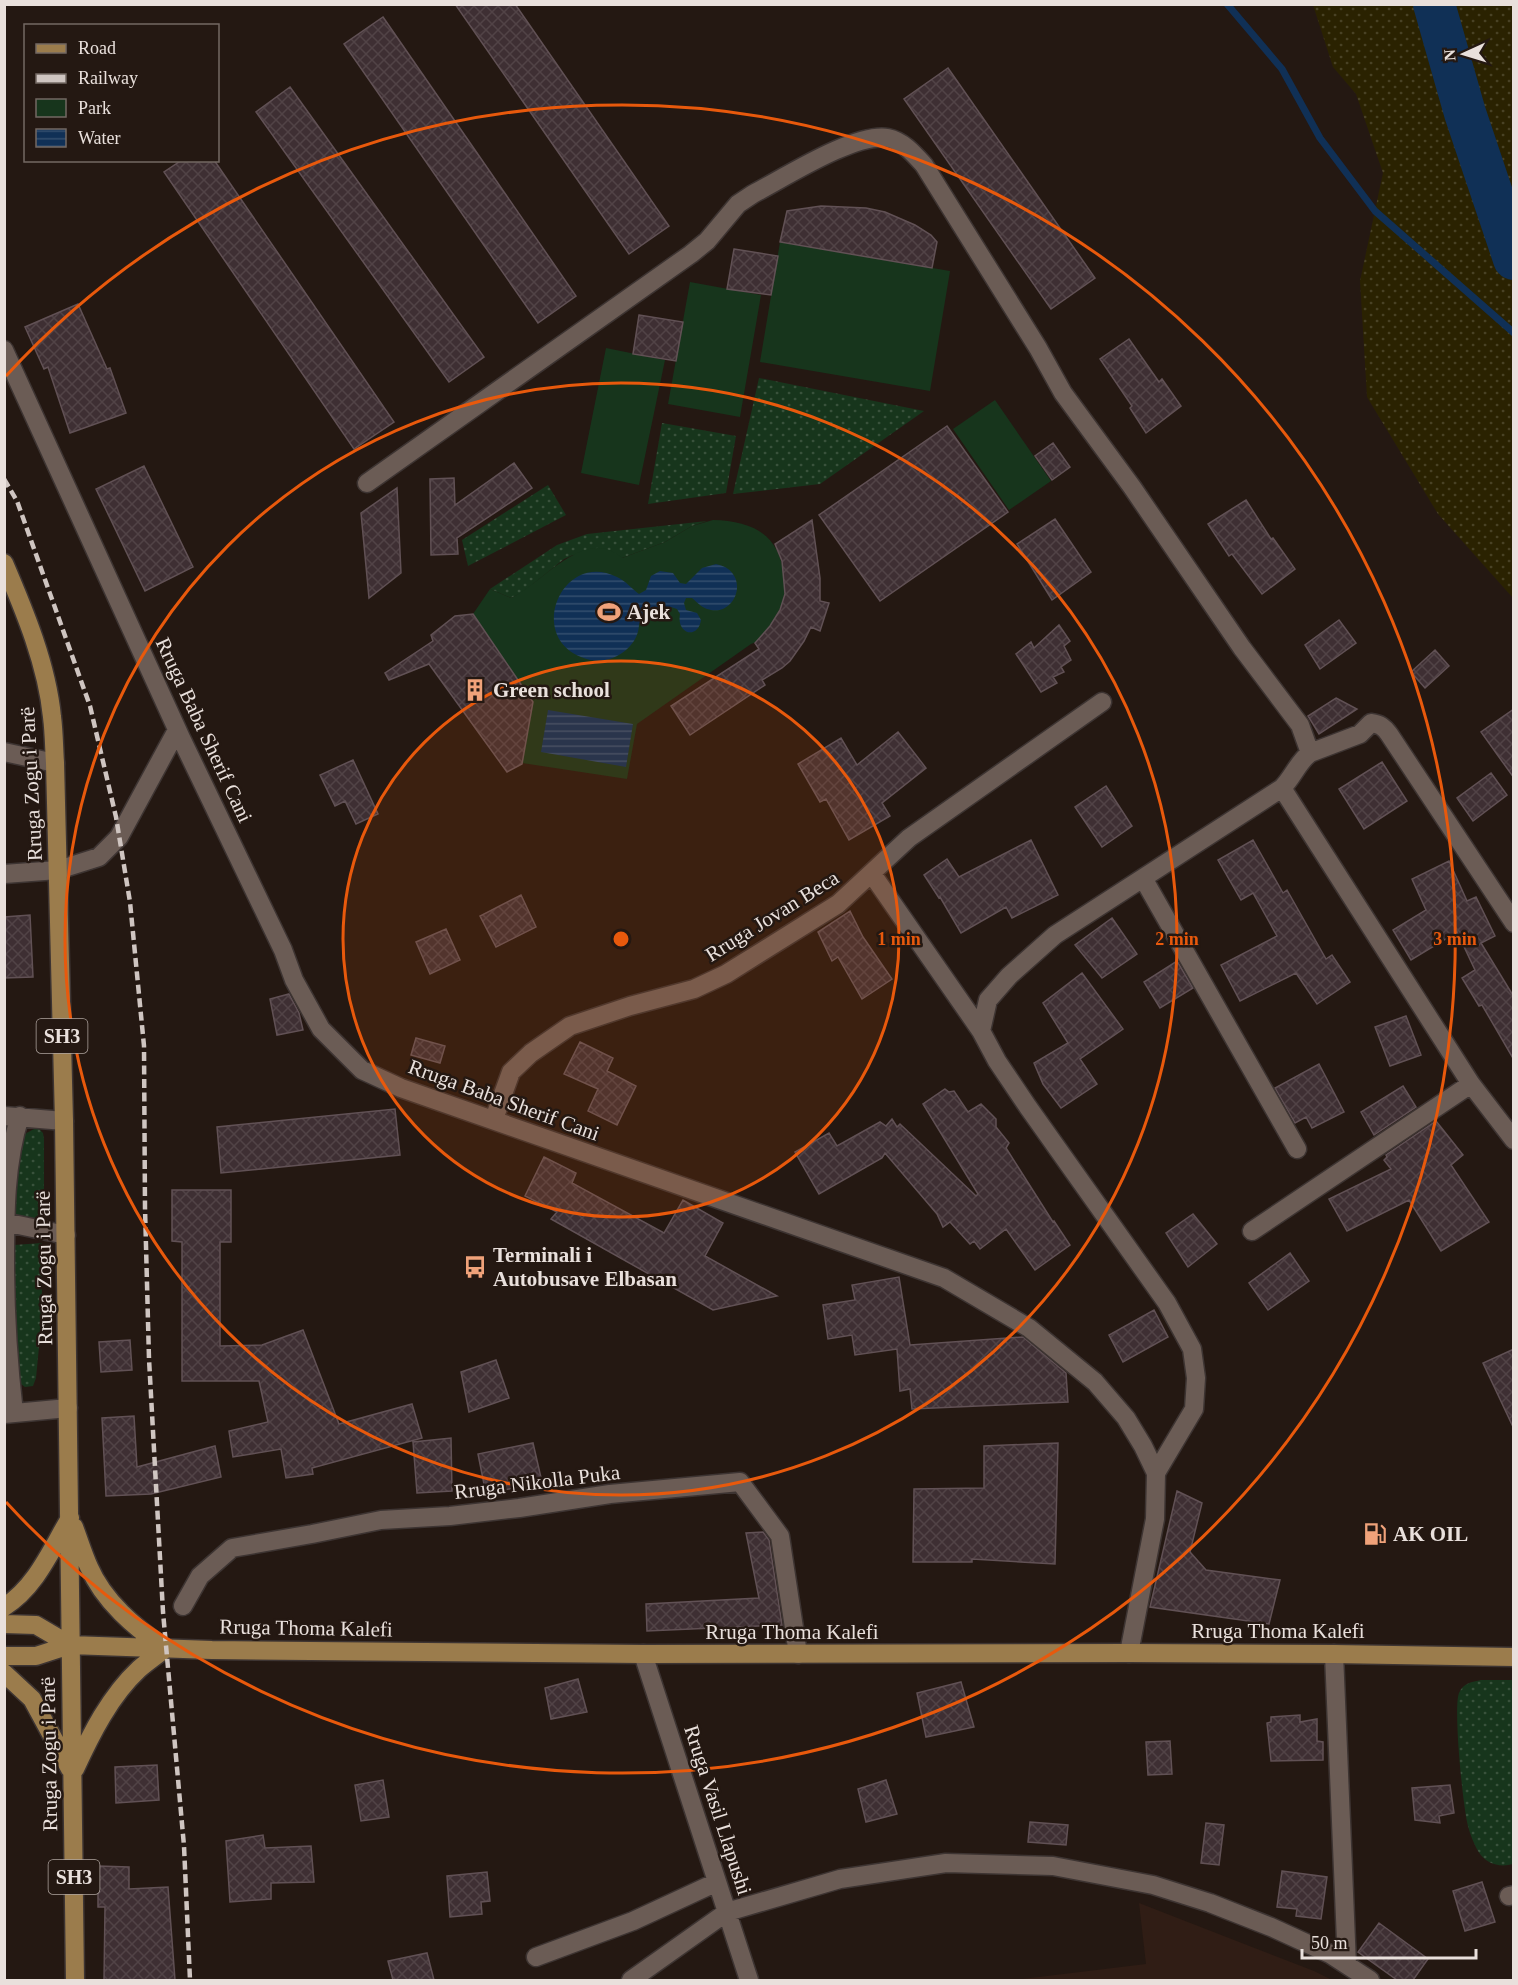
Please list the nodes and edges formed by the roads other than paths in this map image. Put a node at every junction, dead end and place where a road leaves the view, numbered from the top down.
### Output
1 (4, 350) edge
2 (367, 483) dead end
3 (4, 564) edge
4 (1102, 702) dead end
5 (177, 730) junction
6 (4, 752) edge
7 (1310, 753) junction
8 (55, 763) junction
9 (1282, 788) junction
10 (58, 870) junction
11 (4, 874) edge
12 (872, 874) junction
13 (1143, 878) junction
14 (1514, 923) edge
15 (981, 1031) junction
16 (1471, 1084) junction
17 (12, 1116) edge
18 (494, 1119) junction
19 (64, 1120) junction
20 (1514, 1140) edge
21 (1297, 1149) dead end
22 (5, 1222) edge
23 (1252, 1231) dead end
24 (66, 1235) junction
25 (68, 1408) junction
26 (9, 1413) edge
27 (1156, 1473) junction
28 (70, 1516) junction
29 (183, 1606) dead end
30 (4, 1607) edge
31 (4, 1624) edge
32 (70, 1645) junction
33 (165, 1649) junction
34 (1130, 1653) junction
35 (1334, 1653) junction
36 (643, 1654) junction
37 (798, 1654) junction
38 (4, 1656) edge
39 (1514, 1657) edge
40 (4, 1673) edge
41 (73, 1773) junction
42 (717, 1882) junction
43 (727, 1912) junction
44 (536, 1958) dead end
45 (1347, 1965) junction
46 (75, 1980) edge
47 (631, 1980) edge
48 (749, 1980) edge
49 (1370, 1980) edge

1 - 5 street, Rruga Baba Sherif Cani
2 - 7 street
3 - 8 main road, Rruga Zogu i Parë / SH3
4 - 12 street, Rruga Jovan Beca
5 - 10 street
5 - 18 street, Rruga Baba Sherif Cani
6 - 8 street
7 - 9 street
7 - 14 street
8 - 10 main road, Rruga Zogu i Parë / SH3
9 - 13 street
9 - 16 street
10 - 11 street
10 - 19 main road, Rruga Zogu i Parë / SH3
12 - 15 street
12 - 18 street, Rruga Jovan Beca
13 - 15 street
13 - 21 street
15 - 27 street
16 - 20 street
16 - 23 street
17 - 19 street
17 - 22 street
18 - 27 street, Rruga Baba Sherif Cani
19 - 24 main road, Rruga Zogu i Parë / SH3
22 - 24 street
22 - 26 street
24 - 25 main road, Rruga Zogu i Parë / SH3
25 - 26 street
25 - 28 main road, Rruga Zogu i Parë / SH3
27 - 34 street, Rruga Baba Sherif Cani
28 - 30 main road
28 - 32 main road, Rruga Zogu i Parë / SH3
28 - 33 main road
29 - 37 street, Rruga Nikolla Puka
31 - 32 main road, Rruga Thoma Kalefi
32 - 33 main road, Rruga Thoma Kalefi
32 - 38 main road, Rruga Thoma Kalefi
32 - 41 main road, Rruga Zogu i Parë / SH3
33 - 36 main road, Rruga Thoma Kalefi
33 - 41 main road
34 - 35 main road, Rruga Thoma Kalefi
34 - 37 main road, Rruga Thoma Kalefi
35 - 39 main road, Rruga Thoma Kalefi
35 - 45 street
36 - 37 main road, Rruga Thoma Kalefi
36 - 42 street, Rruga Vasil Llapushi
40 - 41 main road
41 - 46 main road, Rruga Zogu i Parë / SH3
42 - 43 street, Rruga Vasil Llapushi
42 - 44 street
43 - 45 street
43 - 47 street
43 - 48 street, Rruga Vasil Llapushi
45 - 49 street

